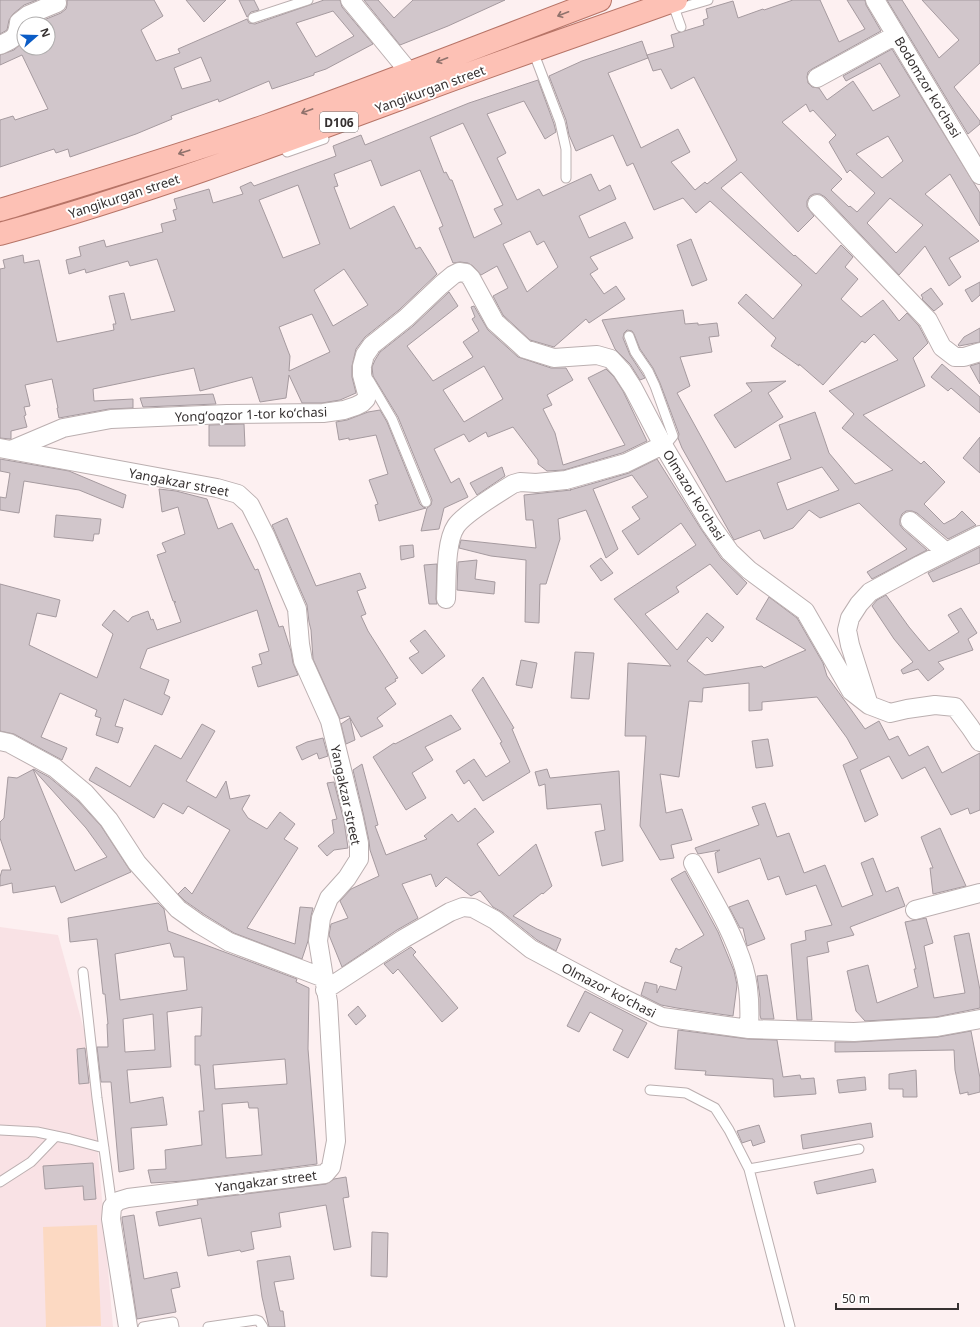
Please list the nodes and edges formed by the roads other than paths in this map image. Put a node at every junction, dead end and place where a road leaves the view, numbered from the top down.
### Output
1 (308, 0) edge
2 (350, 0) edge
3 (600, 0) edge
4 (708, 0) edge
5 (875, 0) edge
6 (57, 2) dead end
7 (675, 5) edge
8 (253, 18) dead end
9 (681, 27) dead end
10 (896, 35) junction
11 (0, 45) edge
12 (536, 59) junction
13 (526, 63) dead end
14 (410, 73) junction
15 (817, 78) dead end
16 (332, 136) dead end
17 (280, 154) dead end
18 (250, 164) dead end
19 (980, 175) edge
20 (566, 178) dead end
21 (817, 204) dead end
22 (0, 210) edge
23 (6, 237) edge
24 (629, 336) dead end
25 (980, 352) edge
26 (362, 366) junction
27 (663, 445) junction
28 (5, 449) edge
29 (426, 502) dead end
30 (910, 520) dead end
31 (980, 535) edge
32 (946, 552) junction
33 (446, 599) dead end
34 (869, 705) junction
35 (0, 741) edge
36 (980, 742) edge
37 (693, 863) dead end
38 (980, 893) edge
39 (915, 910) dead end
40 (83, 972) dead end
41 (325, 984) junction
42 (980, 1019) edge
43 (749, 1029) junction
44 (650, 1090) dead end
45 (0, 1130) edge
46 (56, 1136) junction
47 (104, 1148) junction
48 (859, 1149) dead end
49 (750, 1169) junction
50 (0, 1182) edge
51 (112, 1207) junction
52 (128, 1327) edge
53 (142, 1327) edge
54 (174, 1327) edge
55 (208, 1327) edge
56 (263, 1327) edge
57 (790, 1327) edge

1 - 8 lane
2 - 14 street
3 -> 14 main road, Yangikurgan street / D106
4 - 7 lane
5 - 10 street, Bodomzor koʻchasi
6 - 11 street
7 - 9 lane
7 - 12 lane
7 - 23 main road, Yangikurgan street / D106
10 - 15 street
10 - 19 street, Bodomzor koʻchasi
12 - 13 lane
12 - 20 lane
14 -> 22 main road, Yangikurgan street / D106
16 - 17 lane
18 - 23 lane
21 - 25 street
24 - 27 lane
26 - 27 street
26 - 28 street, Yongʻoqzor 1-tor koʻchasi
26 - 29 lane
27 - 33 street, Olmazor koʻchasi
27 - 34 street, Olmazor koʻchasi
28 - 41 street, Yangakzar street
30 - 32 street
31 - 32 street
32 - 34 street
34 - 36 street, Olmazor koʻchasi
35 - 41 street
37 - 43 street
38 - 39 street
40 - 47 lane
41 - 43 street, Olmazor koʻchasi
41 - 51 street, Yangakzar street
42 - 43 street, Olmazor koʻchasi
44 - 49 lane
45 - 46 lane
46 - 47 lane
46 - 50 lane
47 - 51 lane
48 - 49 lane
49 - 57 lane
51 - 52 street
53 - 54 lane
55 - 56 lane

